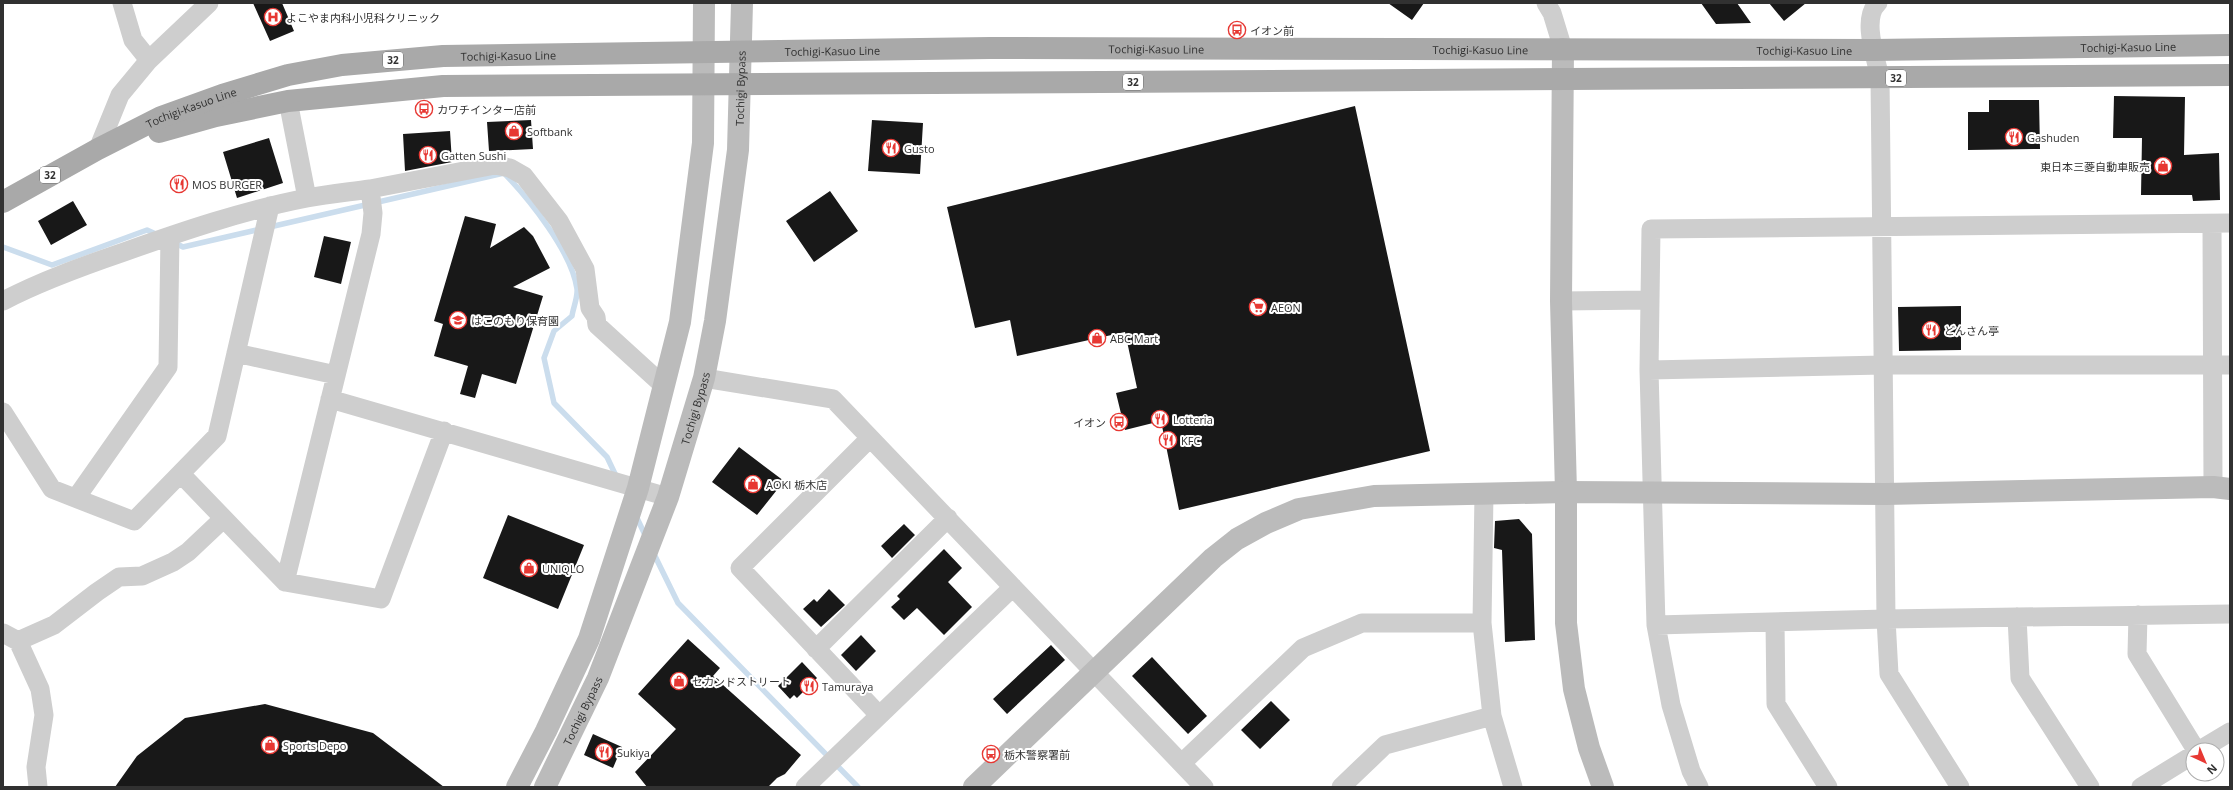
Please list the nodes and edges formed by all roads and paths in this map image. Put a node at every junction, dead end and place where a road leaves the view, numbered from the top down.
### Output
1 (122, 3) edge
2 (209, 3) edge
3 (704, 3) edge
4 (742, 3) edge
5 (1546, 3) edge
6 (1878, 3) edge
7 (2230, 45) edge
8 (1563, 49) junction
9 (1874, 50) junction
10 (741, 52) junction
11 (704, 53) junction
12 (149, 60) junction
13 (2230, 75) edge
14 (1880, 78) junction
15 (1563, 79) junction
16 (703, 85) junction
17 (740, 85) junction
18 (288, 101) junction
19 (98, 149) junction
20 (370, 189) junction
21 (307, 198) junction
22 (3, 202) edge
23 (270, 206) junction
24 (2221, 224) edge
25 (1882, 226) junction
26 (170, 236) junction
27 (1561, 300) junction
28 (1650, 300) junction
29 (3, 301) edge
30 (236, 353) junction
31 (1883, 365) junction
32 (2221, 365) edge
33 (1649, 370) junction
34 (336, 375) junction
35 (704, 378) junction
36 (664, 386) junction
37 (330, 399) junction
38 (3, 412) edge
39 (444, 431) junction
40 (870, 438) junction
41 (181, 474) junction
42 (638, 488) junction
43 (2221, 488) edge
44 (1566, 492) junction
45 (1652, 492) junction
46 (1484, 493) junction
47 (1885, 494) junction
48 (668, 497) junction
49 (76, 498) junction
50 (948, 518) junction
51 (223, 519) junction
52 (285, 582) junction
53 (1013, 587) junction
54 (2230, 614) edge
55 (2138, 615) junction
56 (2017, 617) junction
57 (1886, 619) junction
58 (1775, 622) junction
59 (1482, 623) junction
60 (1656, 626) junction
61 (10, 637) edge
62 (816, 649) junction
63 (1094, 671) junction
64 (878, 715) junction
65 (1492, 716) junction
66 (2230, 732) edge
67 (2191, 742) edge
68 (2213, 742) edge
69 (2185, 760) edge
70 (1182, 763) junction
71 (38, 787) edge
72 (517, 787) edge
73 (544, 787) edge
74 (805, 787) edge
75 (974, 787) edge
76 (1204, 787) edge
77 (1341, 787) edge
78 (1513, 787) edge
79 (1603, 787) edge
80 (1699, 787) edge
81 (1828, 787) edge
82 (1960, 787) edge
83 (2090, 787) edge
84 (2141, 787) edge

1 - 12 street
2 - 12 street
3 - 11 street
4 - 10 street, Tochigi Bypass
5 - 8 street
6 - 9 street
7 - 9 main road, Tochigi-Kasuo Line / 32
8 - 9 main road, Tochigi-Kasuo Line / 32
8 - 10 main road, Tochigi-Kasuo Line / 32
8 - 15 street
9 - 14 street
10 - 11 main road, Tochigi-Kasuo Line / 32
10 - 17 street, Tochigi Bypass
11 - 16 street
11 - 19 main road, Tochigi-Kasuo Line / 32
12 - 19 street
13 - 14 main road, Tochigi-Kasuo Line / 32
14 - 15 main road, Tochigi-Kasuo Line / 32
14 - 25 street
15 - 17 main road, Tochigi-Kasuo Line / 32
15 - 27 street
16 - 17 main road, Tochigi-Kasuo Line / 32
16 - 18 main road, Tochigi-Kasuo Line / 32
16 - 36 street
17 - 35 street, Tochigi Bypass
18 - 19 main road, Tochigi-Kasuo Line / 32
18 - 21 street
19 - 22 main road, Tochigi-Kasuo Line / 32
20 - 21 street
20 - 34 street
20 - 36 street
21 - 23 street
23 - 26 street
23 - 30 street
24 - 25 street
24 - 32 street
25 - 28 street
25 - 31 street
26 - 29 street
26 - 49 street
27 - 28 street
27 - 44 street
28 - 33 street
30 - 34 street
30 - 41 street
31 - 32 street
31 - 33 street
31 - 47 street
32 - 43 street
33 - 45 street
34 - 37 street
35 - 40 street
35 - 48 street, Tochigi Bypass
36 - 42 street
37 - 39 street
37 - 52 street
38 - 49 street
39 - 42 street
39 - 52 street
40 - 50 street
40 - 62 street
41 - 49 street
41 - 51 street
42 - 48 street
42 - 72 street
43 - 47 street
44 - 45 street
44 - 46 street
44 - 79 street
45 - 47 street
45 - 60 street
46 - 59 street
46 - 63 street
47 - 57 street
48 - 73 street, Tochigi Bypass
50 - 53 street
50 - 62 street
51 - 52 street
51 - 61 street
53 - 63 street
53 - 64 street
54 - 55 street
55 - 56 street
55 - 67 street
56 - 57 street
56 - 83 street
57 - 58 street
57 - 82 street
58 - 60 street
58 - 81 street
59 - 65 street
59 - 70 street
60 - 80 street
61 - 71 street
62 - 64 street
63 - 70 street
63 - 75 street
64 - 74 street
65 - 77 street
65 - 78 street
66 - 68 street
69 - 84 street
70 - 76 street

